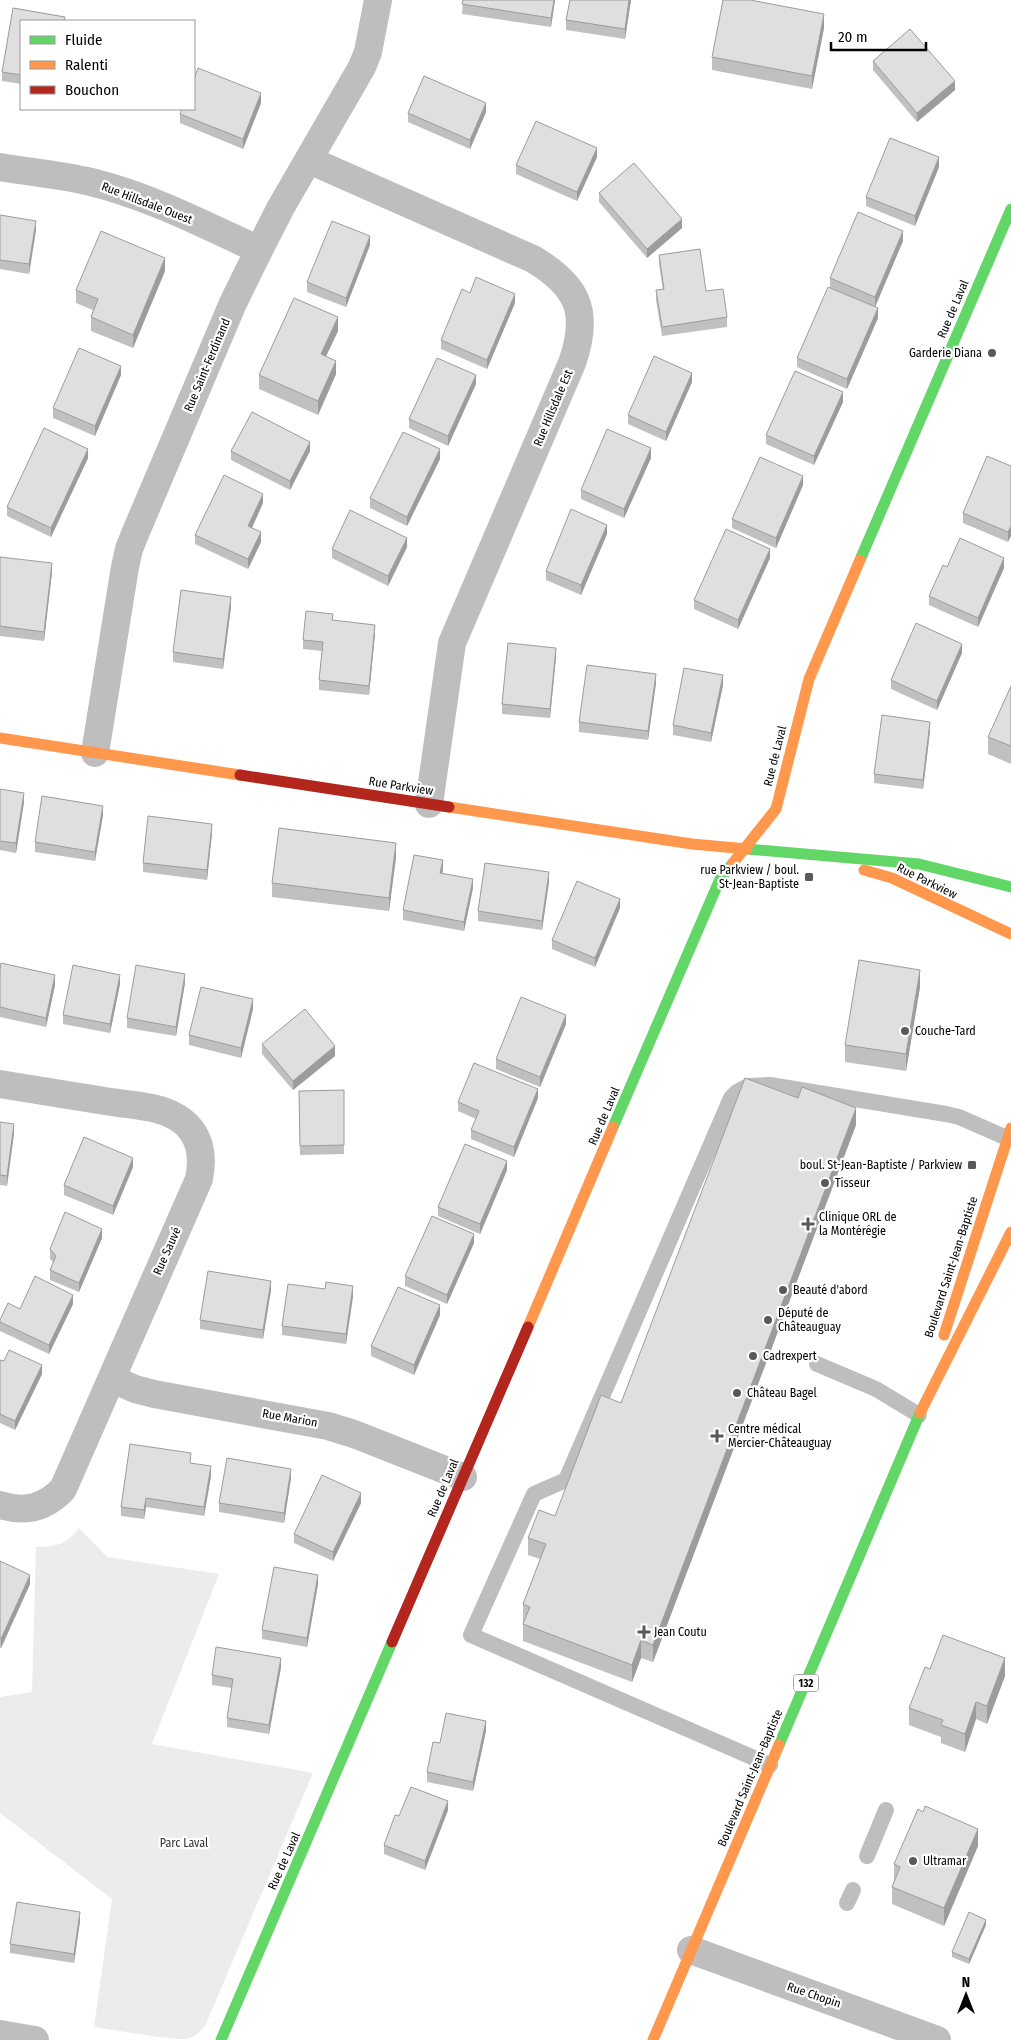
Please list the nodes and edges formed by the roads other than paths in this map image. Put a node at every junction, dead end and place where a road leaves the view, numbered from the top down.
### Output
1 (378, 0) edge
2 (309, 160) junction
3 (0, 167) edge
4 (1011, 209) edge
5 (259, 250) junction
6 (0, 738) edge
7 (95, 753) junction
8 (429, 804) junction
9 (745, 849) junction
10 (799, 853) junction
11 (1011, 887) edge
12 (1011, 934) edge
13 (0, 1084) edge
14 (1009, 1133) edge
15 (1011, 1232) edge
16 (817, 1364) dead end
17 (112, 1379) junction
18 (919, 1415) junction
19 (463, 1477) junction
20 (0, 1505) edge
21 (770, 1766) junction
22 (886, 1810) dead end
23 (867, 1856) dead end
24 (691, 1950) junction
25 (0, 2034) edge
26 (35, 2040) edge
27 (221, 2040) edge
28 (653, 2040) edge
29 (937, 2040) edge

1 - 2 street, Rue Saint-Ferdinand
2 - 5 street, Rue Saint-Ferdinand
2 - 8 street, Rue Hillsdale Est
3 - 5 street, Rue Hillsdale Ouest
4 - 9 main road, Rue de Laval
5 - 7 street, Rue Saint-Ferdinand
6 - 7 main road, Rue Parkview
7 - 8 main road, Rue Parkview
8 - 9 main road, Rue Parkview
9 - 10 main road, Rue Parkview
9 - 19 main road, Rue de Laval
10 - 11 main road, Rue Parkview
10 - 12 main road, Rue Parkview
13 - 17 street, Rue Sauvé
14 - 18 main road, Boulevard Saint-Jean-Baptiste
14 - 21 lane
15 - 18 main road, Boulevard Saint-Jean-Baptiste
16 - 18 lane
17 - 19 street, Rue Marion
17 - 20 street, Rue Sauvé
18 - 21 main road, Boulevard Saint-Jean-Baptiste / 132
19 - 27 main road, Rue de Laval
21 - 24 main road, Boulevard Saint-Jean-Baptiste / 132
22 - 23 lane
24 - 28 main road, Boulevard Saint-Jean-Baptiste / 132
24 - 29 street, Rue Chopin
25 - 26 street

